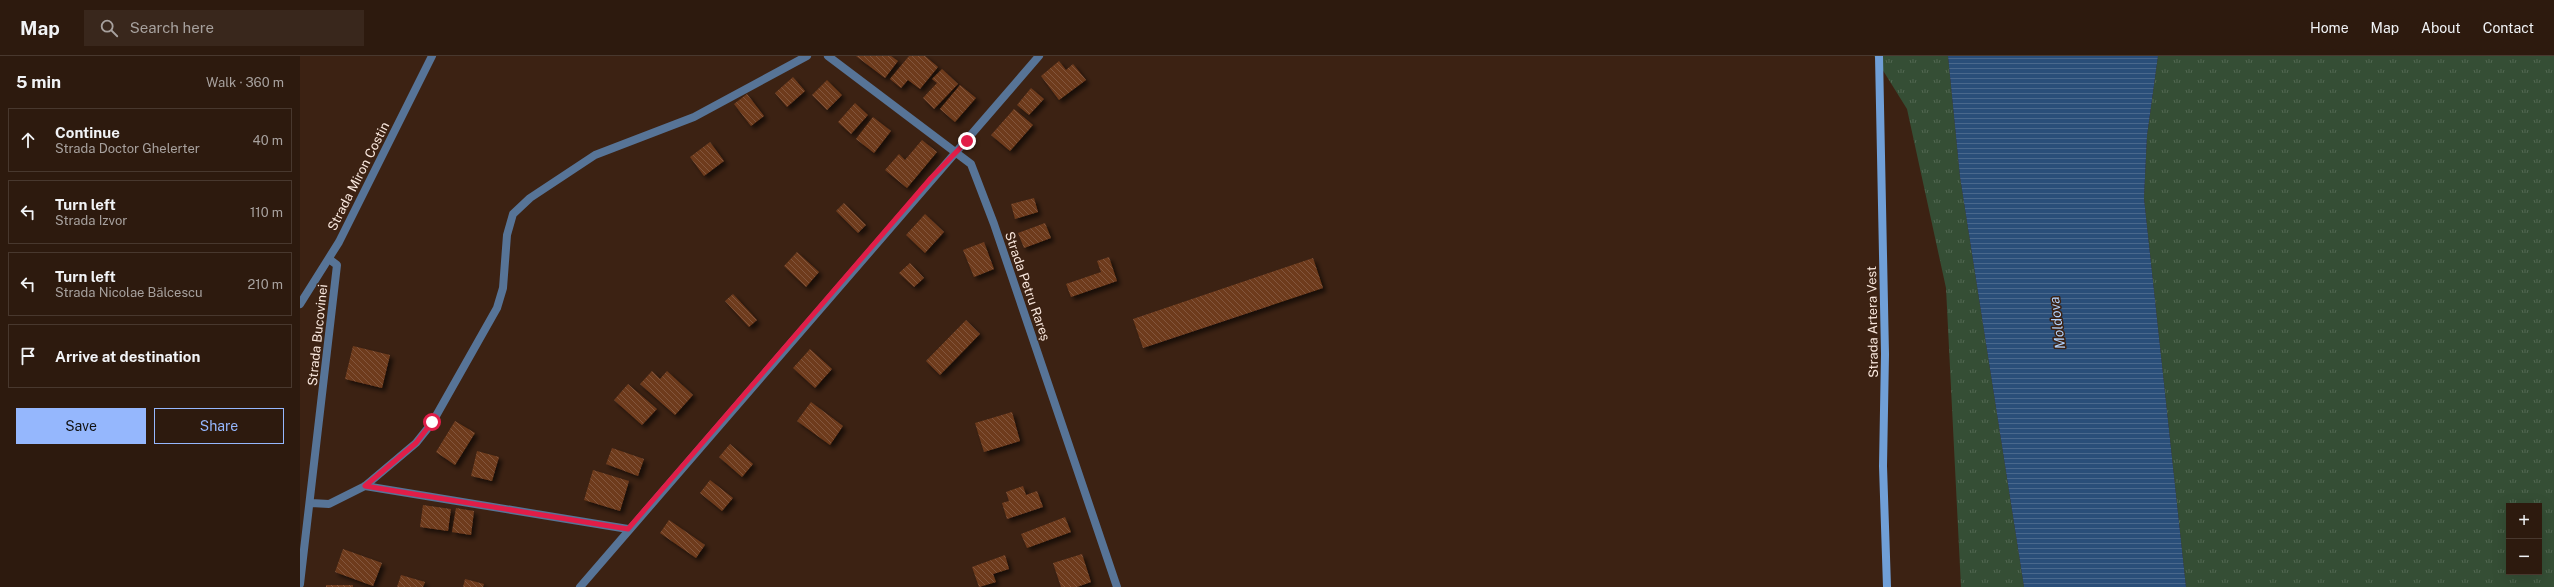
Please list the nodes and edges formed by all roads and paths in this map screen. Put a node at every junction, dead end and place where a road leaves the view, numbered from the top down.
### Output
1 (432, 56) edge
2 (807, 56) edge
3 (828, 56) edge
4 (1039, 56) edge
5 (1880, 56) edge
6 (955, 152) junction
7 (329, 259) junction
8 (300, 304) edge
9 (365, 486) junction
10 (311, 502) junction
11 (628, 529) junction
12 (300, 584) edge
13 (580, 587) edge
14 (1116, 587) edge
15 (1887, 587) edge

1 - 7 street, Strada Miron Costin
2 - 9 street
3 - 6 street, Strada Petru Rareș
4 - 6 street
5 - 15 main road, Strada Artera Vest
6 - 11 street
6 - 14 street, Strada Petru Rareș
7 - 8 street, Strada Miron Costin
7 - 10 street, Strada Bucovinei
9 - 10 street
9 - 11 street
10 - 12 street, Strada Bucovinei
11 - 13 street

